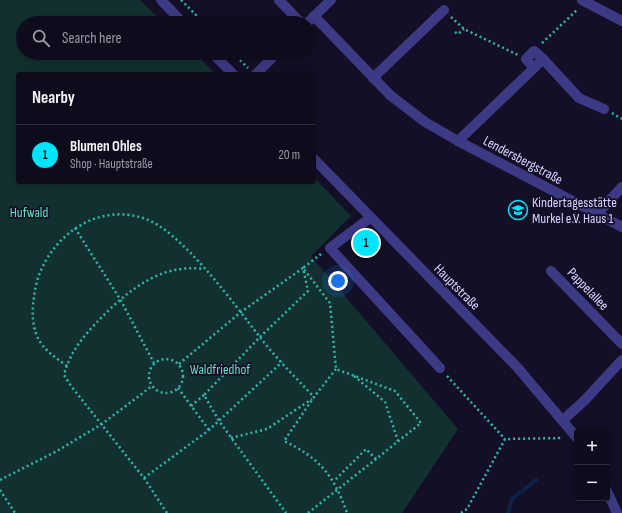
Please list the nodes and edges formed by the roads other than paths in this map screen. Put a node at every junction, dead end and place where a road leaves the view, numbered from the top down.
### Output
1 (161, 0) edge
2 (278, 0) edge
3 (331, 0) edge
4 (584, 1) edge
5 (444, 10) dead end
6 (176, 16) edge
7 (294, 16) edge
8 (315, 16) edge
9 (622, 21) edge
10 (316, 25) edge
11 (543, 59) junction
12 (219, 60) edge
13 (270, 60) edge
14 (534, 68) junction
15 (230, 72) edge
16 (258, 72) edge
17 (373, 78) junction
18 (604, 109) dead end
19 (458, 141) junction
20 (316, 161) edge
21 (622, 187) edge
22 (597, 214) junction
23 (370, 218) junction
24 (622, 227) edge
25 (551, 271) dead end
26 (622, 344) edge
27 (622, 360) edge
28 (440, 368) road end
29 (563, 420) junction
30 (574, 433) edge
31 (610, 498) edge
32 (617, 513) edge

1 - 6 street
2 - 7 street
3 - 8 street
4 - 9 street
5 - 17 street
10 - 17 street, Lendersbergstraße
11 - 14 street, Lendersbergstraße
11 - 14 street
11 - 18 street
12 - 15 street
13 - 16 street
14 - 19 street, Lendersbergstraße
17 - 19 street, Lendersbergstraße
19 - 22 street, Lendersbergstraße
20 - 23 street, Hauptstraße
21 - 22 street
22 - 24 street, Lendersbergstraße
23 - 28 street
23 - 29 street, Hauptstraße
25 - 26 street, Pappelallee
27 - 29 street
29 - 30 street, Hauptstraße
31 - 32 street

